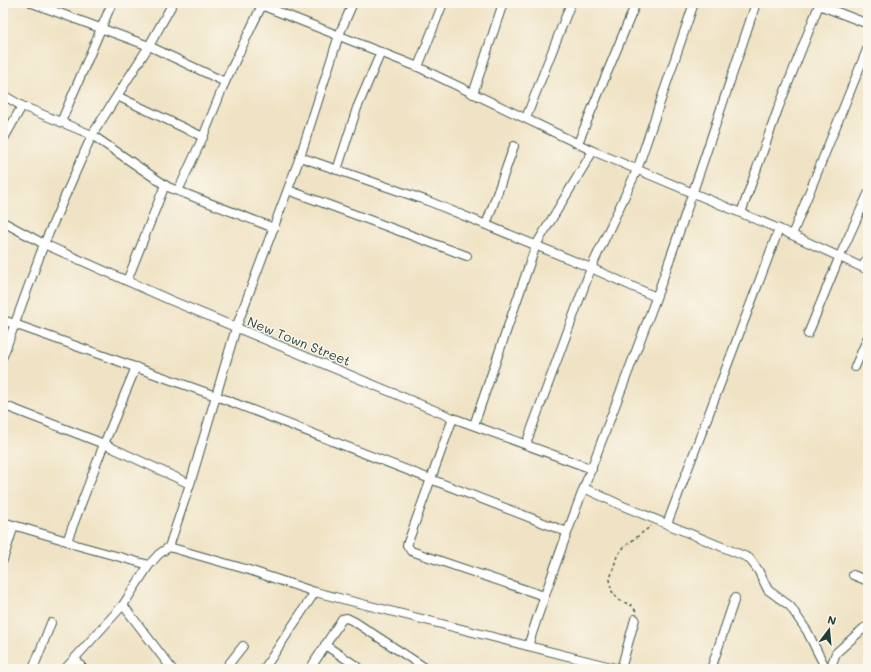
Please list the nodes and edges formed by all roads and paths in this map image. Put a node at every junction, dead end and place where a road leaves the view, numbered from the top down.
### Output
1 (32, 3) edge
2 (112, 3) edge
3 (173, 3) edge
4 (353, 3) edge
5 (443, 3) edge
6 (503, 3) edge
7 (571, 3) edge
8 (636, 3) edge
9 (694, 3) edge
10 (756, 3) edge
11 (260, 4) edge
12 (817, 4) edge
13 (868, 24) edge
14 (101, 29) junction
15 (339, 35) junction
16 (148, 46) junction
17 (868, 47) edge
18 (381, 52) junction
19 (418, 67) junction
20 (225, 82) junction
21 (473, 94) junction
22 (3, 95) edge
23 (117, 96) junction
24 (22, 106) junction
25 (526, 118) junction
26 (61, 122) junction
27 (92, 135) junction
28 (203, 137) junction
29 (3, 140) edge
30 (578, 143) junction
31 (514, 146) dead end
32 (593, 151) junction
33 (300, 157) junction
34 (337, 170) junction
35 (637, 170) junction
36 (166, 185) junction
37 (288, 190) junction
38 (178, 191) junction
39 (692, 192) junction
40 (868, 194) edge
41 (741, 213) junction
42 (3, 222) edge
43 (486, 225) junction
44 (274, 228) junction
45 (779, 229) junction
46 (792, 235) junction
47 (44, 244) junction
48 (536, 245) junction
49 (467, 256) dead end
50 (839, 258) junction
51 (868, 258) edge
52 (591, 268) junction
53 (865, 269) edge
54 (127, 281) junction
55 (656, 297) junction
56 (3, 320) edge
57 (14, 325) junction
58 (236, 328) junction
59 (808, 334) dead end
60 (868, 337) edge
61 (3, 356) edge
62 (136, 367) junction
63 (855, 367) dead end
64 (216, 396) junction
65 (3, 405) edge
66 (453, 418) junction
67 (474, 425) junction
68 (104, 444) junction
69 (526, 444) junction
70 (592, 469) junction
71 (431, 479) junction
72 (190, 484) junction
73 (584, 488) junction
74 (658, 521) junction
75 (3, 522) edge
76 (667, 524) junction
77 (14, 525) junction
78 (567, 532) junction
79 (67, 541) junction
80 (169, 547) junction
81 (3, 560) edge
82 (149, 564) junction
83 (853, 575) dead end
84 (868, 581) edge
85 (316, 592) junction
86 (544, 596) junction
87 (735, 598) dead end
88 (123, 605) junction
89 (635, 619) joint
90 (51, 623) dead end
91 (868, 626) edge
92 (325, 645) junction
93 (243, 646) dead end
94 (528, 646) junction
95 (75, 658) junction
96 (33, 669) edge
97 (65, 669) edge
98 (83, 669) edge
99 (172, 669) edge
100 (225, 669) edge
101 (264, 669) edge
102 (310, 669) edge
103 (361, 669) edge
104 (427, 669) edge
105 (620, 669) edge
106 (711, 669) edge
107 (826, 669) edge
108 (830, 669) edge

1 - 14 street
2 - 14 street
3 - 16 street
4 - 15 street
5 - 19 street
6 - 21 street
7 - 25 street
8 - 30 street
9 - 35 street
10 - 39 street
11 - 15 street
11 - 20 street
12 - 13 street
12 - 41 street
14 - 16 street
14 - 26 street
15 - 18 street
15 - 33 street
16 - 20 street
16 - 23 street
17 - 46 street
18 - 19 street
18 - 34 street
19 - 21 street
20 - 28 street
21 - 25 street
22 - 24 street
23 - 27 street
23 - 28 street
24 - 26 street
24 - 29 street
25 - 30 street
26 - 27 street
27 - 36 street
27 - 47 street
28 - 38 street
30 - 32 street
31 - 43 street
32 - 35 street
32 - 48 street
33 - 34 street
33 - 37 street
34 - 43 street
35 - 39 street
35 - 52 street
36 - 38 street
36 - 54 street
37 - 44 street
37 - 49 street
38 - 44 street
39 - 41 street
39 - 55 street
40 - 50 street
41 - 45 street
42 - 47 street, New Town Street
43 - 48 street
44 - 58 street
45 - 46 street
45 - 76 street
46 - 50 street
47 - 54 street, New Town Street
47 - 57 street
48 - 52 street
48 - 67 street
50 - 53 street
50 - 59 street
51 - 53 street
52 - 55 street
52 - 69 street
54 - 58 street, New Town Street
55 - 70 street
56 - 57 street
57 - 61 street
57 - 62 street
58 - 64 street
58 - 66 street, New Town Street
60 - 63 street
62 - 64 street
62 - 68 street
64 - 71 street
64 - 72 street
65 - 68 street
66 - 67 street, New Town Street
66 - 71 street
67 - 69 street, New Town Street
68 - 72 street
68 - 79 street
69 - 70 street, New Town Street
70 - 73 street
71 - 78 street
71 - 86 street
72 - 80 street
73 - 74 street
73 - 78 street
74 - 76 street
74 - 89 path
75 - 77 street
76 - 107 street
77 - 79 street
77 - 81 street
78 - 86 street
79 - 82 street
80 - 82 street
80 - 85 street
82 - 88 street
83 - 84 street
85 - 94 street
85 - 101 street
86 - 94 street
87 - 106 street
88 - 95 street
88 - 99 street
89 - 105 street
90 - 96 street
91 - 108 street
92 - 102 street
92 - 103 street
92 - 104 street
93 - 100 street
94 - 105 street
95 - 97 street
95 - 98 street

